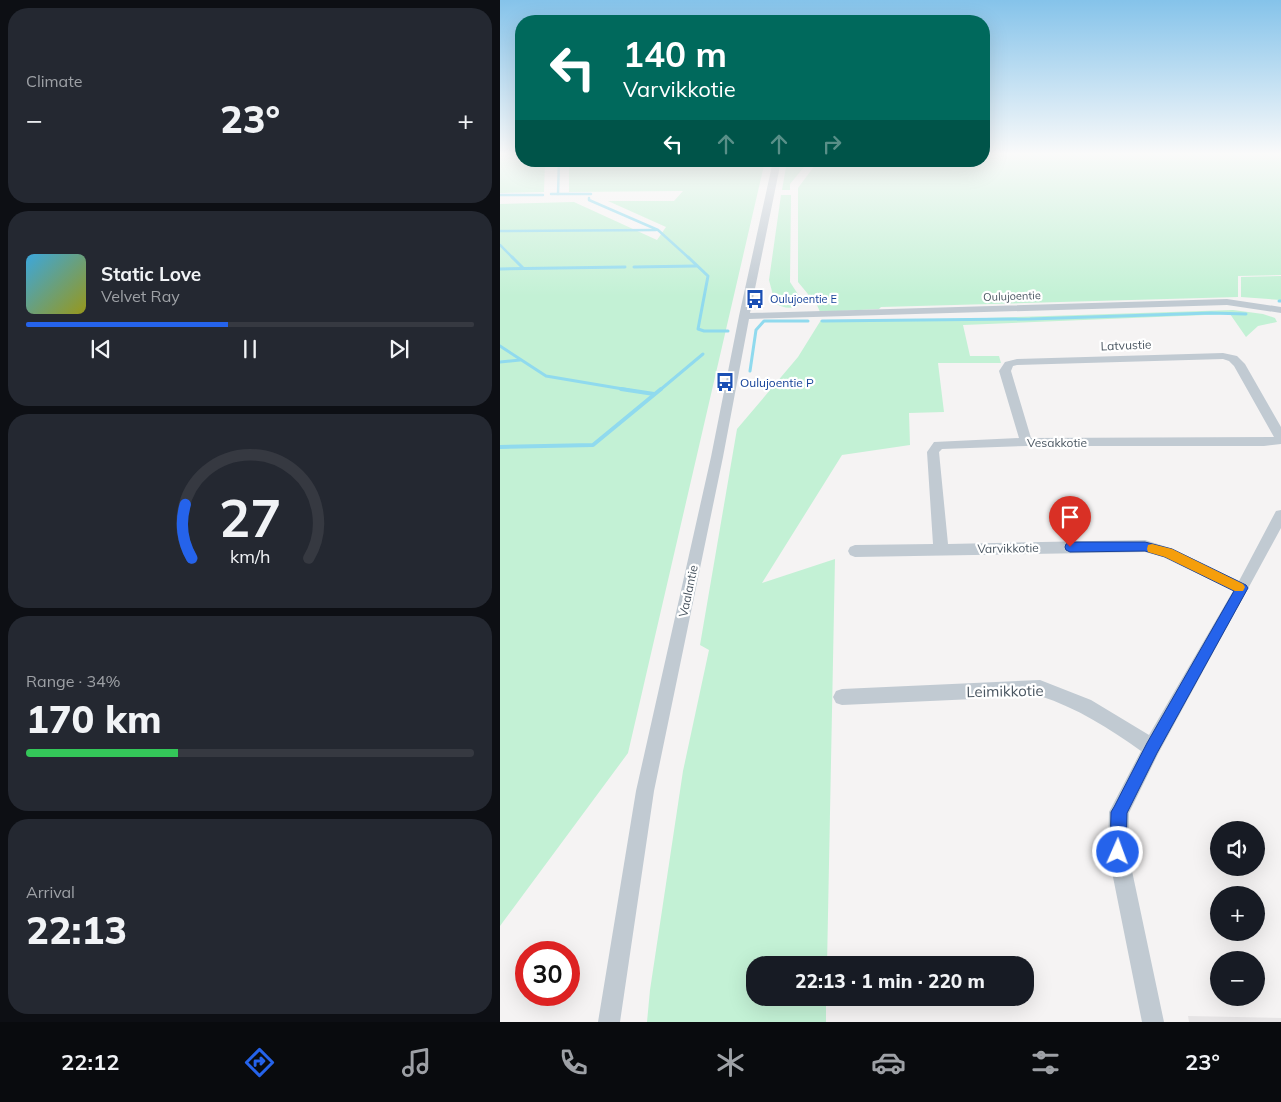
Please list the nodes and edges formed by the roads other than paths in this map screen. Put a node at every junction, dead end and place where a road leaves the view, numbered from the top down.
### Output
1 (769, 201) edge
2 (1281, 310) edge
3 (744, 316) junction
4 (1281, 439) edge
5 (1026, 442) junction
6 (1281, 515) edge
7 (940, 548) junction
8 (855, 550) dead end
9 (1242, 588) junction
10 (842, 697) dead end
11 (1152, 748) junction
12 (610, 1022) edge
13 (1153, 1022) edge

1 - 3 street, Vaalantie
2 - 3 street, Oulujoentie
3 - 12 street, Vaalantie
4 - 5 street, Vesakkotie
4 - 5 street, Latvustie
5 - 7 street, Vesakkotie
6 - 9 street
7 - 8 street, Varvikkotie
7 - 9 street, Varvikkotie
9 - 11 street
10 - 11 street, Leimikkotie
11 - 13 street

